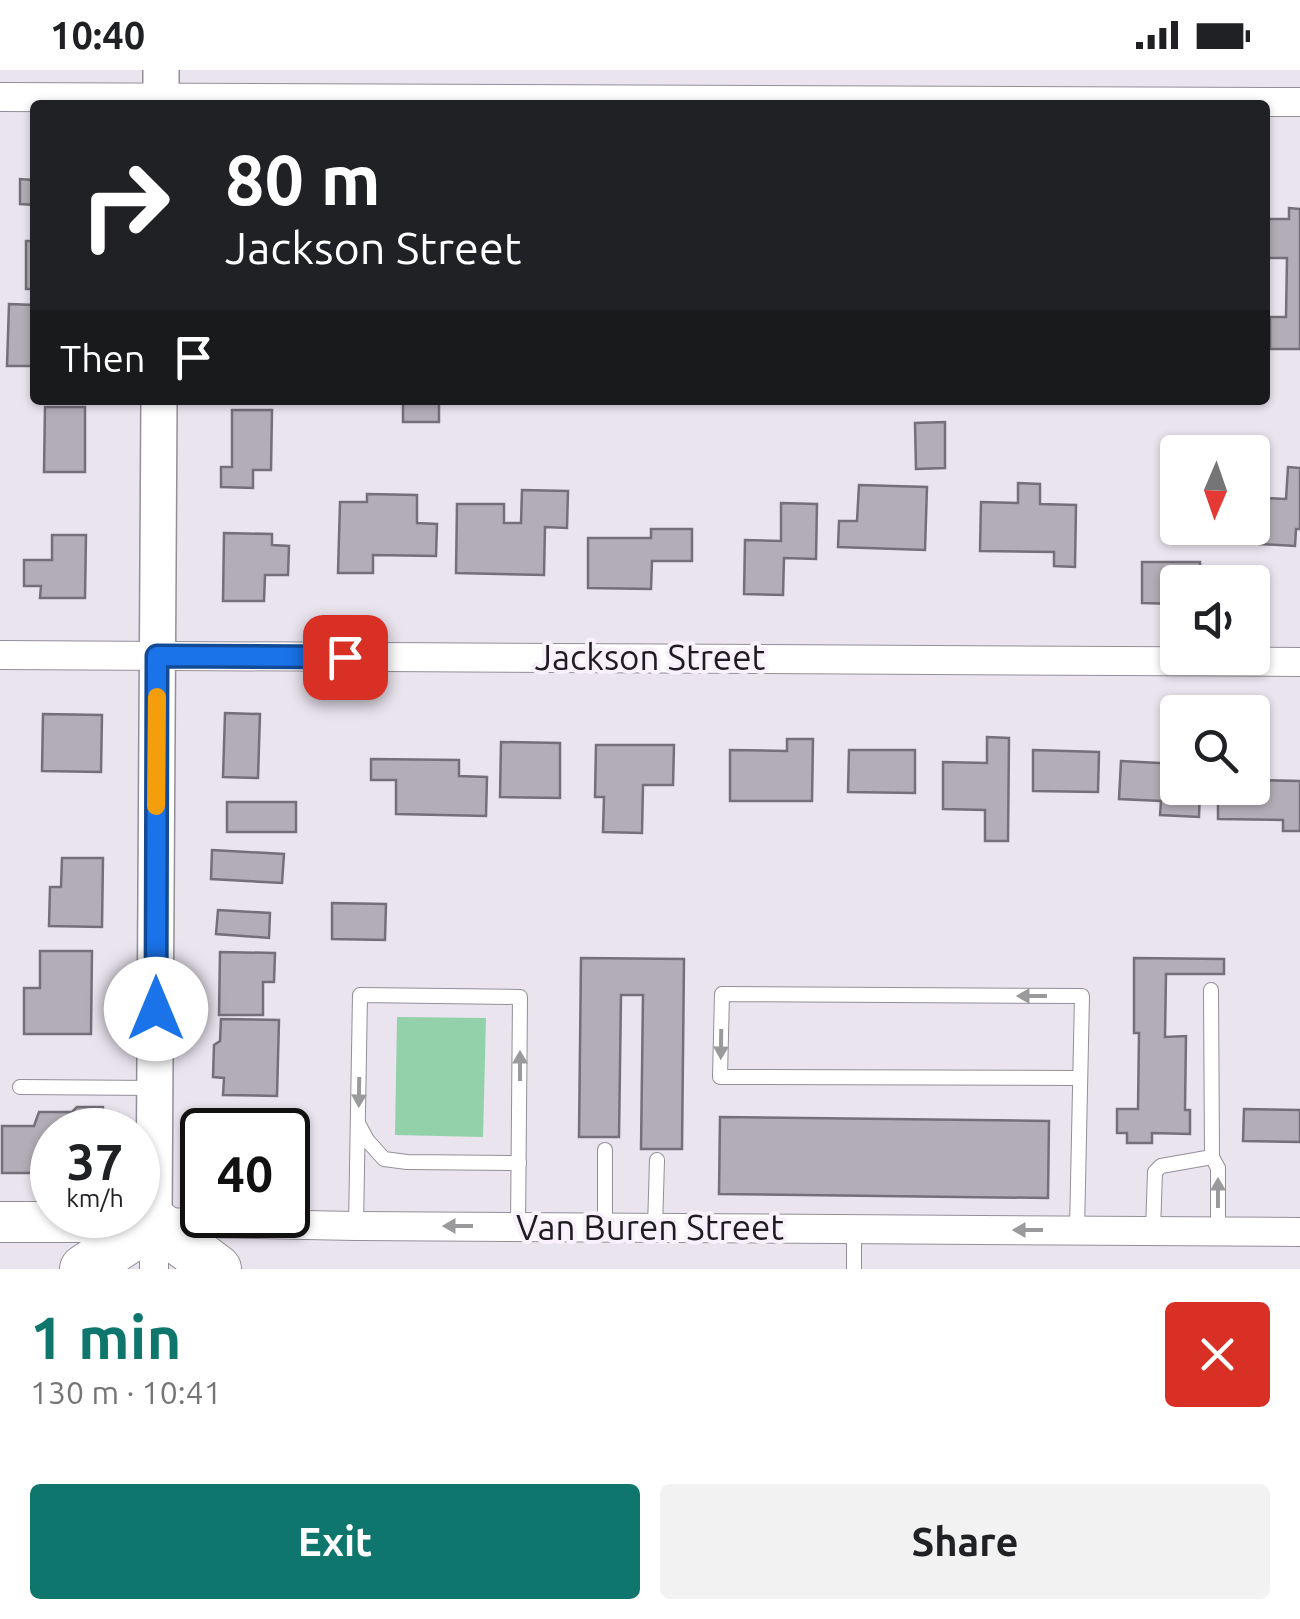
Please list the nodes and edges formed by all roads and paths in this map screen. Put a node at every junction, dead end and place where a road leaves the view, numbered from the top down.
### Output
1 (161, 91) edge
2 (0, 97) edge
3 (1093, 100) edge
4 (1270, 102) edge
5 (1300, 102) edge
6 (159, 405) edge
7 (0, 655) edge
8 (157, 656) junction
9 (1300, 662) edge
10 (1212, 990) dead end
11 (1079, 1078) junction
12 (20, 1086) dead end
13 (155, 1088) junction
14 (155, 1108) edge
15 (358, 1124) junction
16 (605, 1150) dead end
17 (1212, 1157) junction
18 (657, 1160) dead end
19 (519, 1163) junction
20 (0, 1222) edge
21 (30, 1222) edge
22 (310, 1223) edge
23 (160, 1226) edge
24 (356, 1226) junction
25 (518, 1226) junction
26 (604, 1227) junction
27 (655, 1228) junction
28 (854, 1229) junction
29 (1077, 1230) junction
30 (1154, 1231) junction
31 (1218, 1231) junction
32 (1300, 1232) edge
33 (130, 1238) edge
34 (154, 1238) edge
35 (84, 1269) edge
36 (154, 1269) edge
37 (217, 1269) edge
38 (854, 1269) edge

1 - 2 street
1 - 3 street
4 - 5 street
6 - 8 street
7 - 8 street, Jackson Street
8 - 9 street, Jackson Street
8 - 13 street
10 - 17 lane
11 -> 11 lane
11 - 29 lane
12 - 13 lane
13 - 14 street
15 - 19 lane
19 -> 15 lane
15 - 24 lane
16 - 26 lane
17 - 30 lane
31 -> 17 lane
18 - 27 lane
19 - 25 lane
20 - 21 main road, Van Buren Street
22 - 24 street, Van Buren Street
23 - 37 highway
25 -> 24 street, Van Buren Street
25 - 26 street, Van Buren Street
26 - 27 street, Van Buren Street
27 - 28 street, Van Buren Street
29 -> 28 street, Van Buren Street
28 - 38 lane
29 - 30 street, Van Buren Street
30 - 31 street, Van Buren Street
31 - 32 street, Van Buren Street
33 - 35 highway
34 - 36 street

